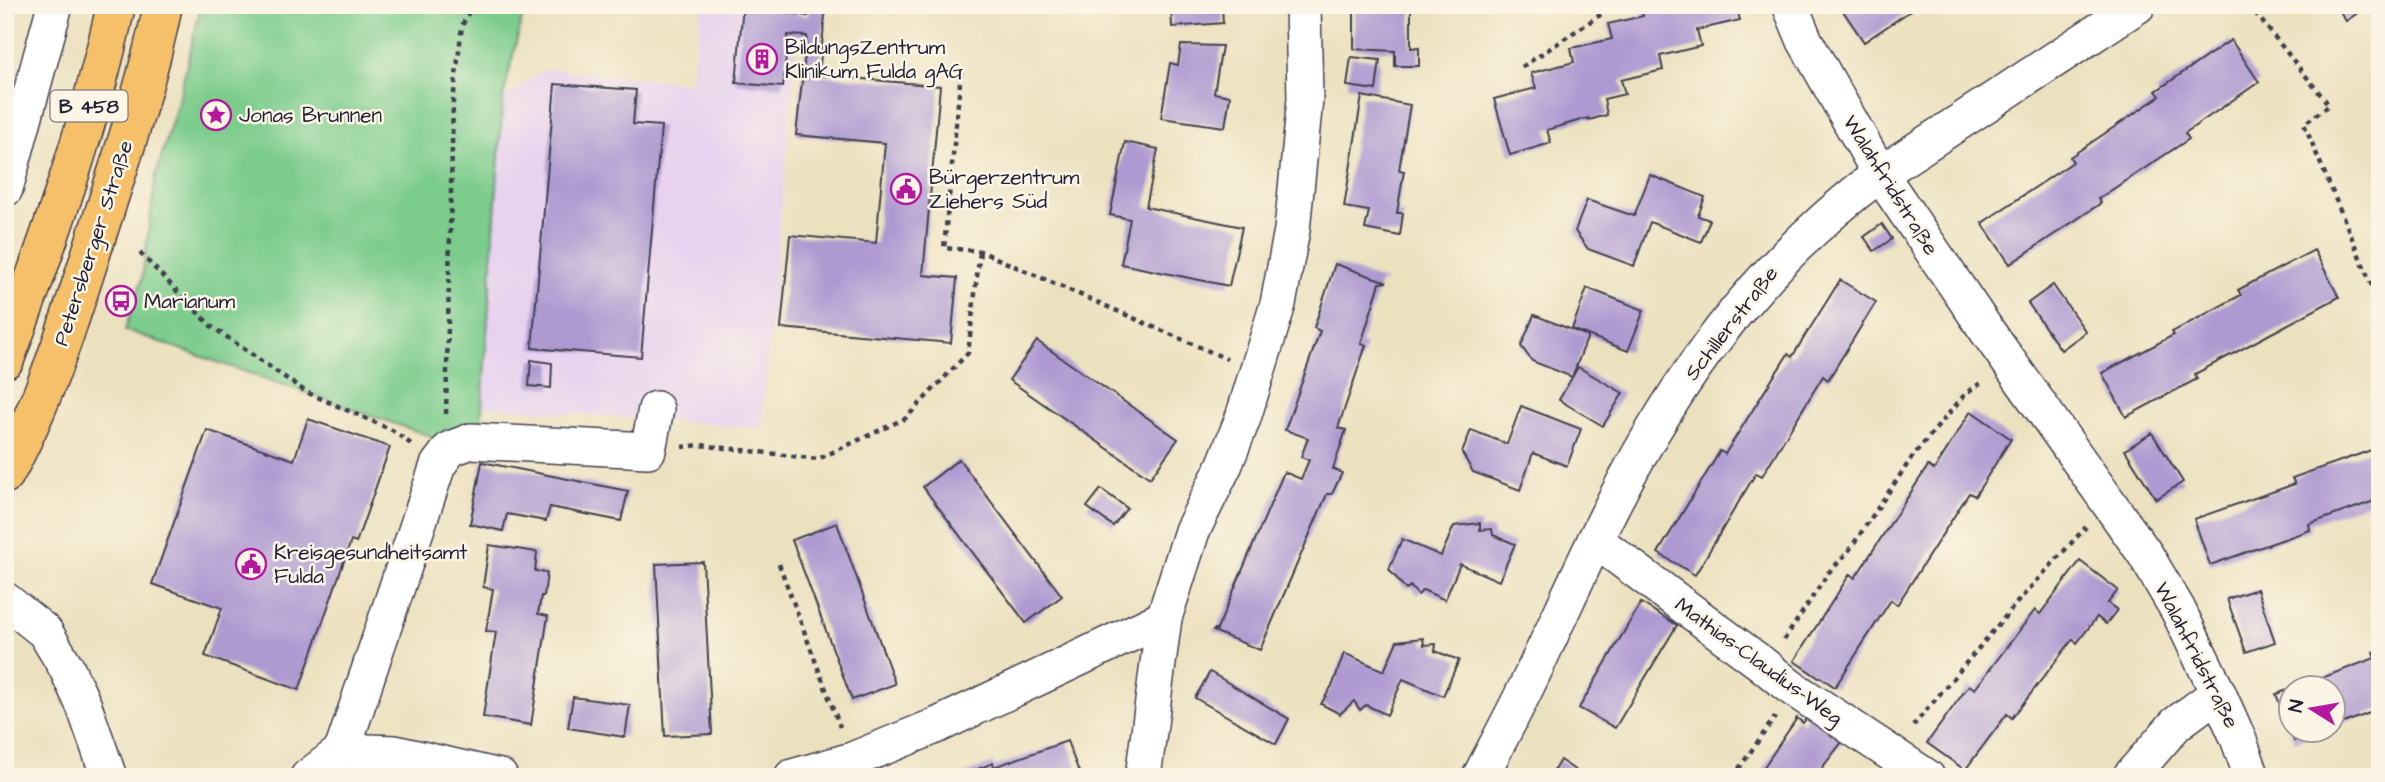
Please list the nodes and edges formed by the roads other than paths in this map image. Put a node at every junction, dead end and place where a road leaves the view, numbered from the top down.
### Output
1 (55, 5) edge
2 (116, 5) edge
3 (163, 5) edge
4 (1303, 5) edge
5 (1790, 5) edge
6 (2138, 5) edge
7 (1880, 174) junction
8 (5, 189) edge
9 (5, 359) edge
10 (656, 409) dead end
11 (5, 474) edge
12 (1595, 540) junction
13 (5, 600) edge
14 (1164, 618) junction
15 (2218, 693) junction
16 (342, 751) junction
17 (109, 777) edge
18 (308, 777) edge
19 (500, 777) edge
20 (792, 777) edge
21 (1143, 777) edge
22 (1480, 777) edge
23 (1927, 777) edge
24 (2130, 777) edge
25 (2252, 777) edge

1 - 8 street
2 - 9 main road, Petersberger Straße / B 458
3 - 11 main road, Petersberger Straße / B 458
4 - 14 street
5 - 7 street, Walahfridstraße
6 - 7 street, Schillerstraße
7 - 12 street, Schillerstraße
7 - 15 street, Walahfridstraße
10 - 16 street
12 - 22 street, Schillerstraße
12 - 23 street, Mathias-Claudius-Weg
13 - 17 street
14 - 20 street
14 - 21 street
15 - 24 street
15 - 25 street, Walahfridstraße
16 - 18 street
16 - 19 street

